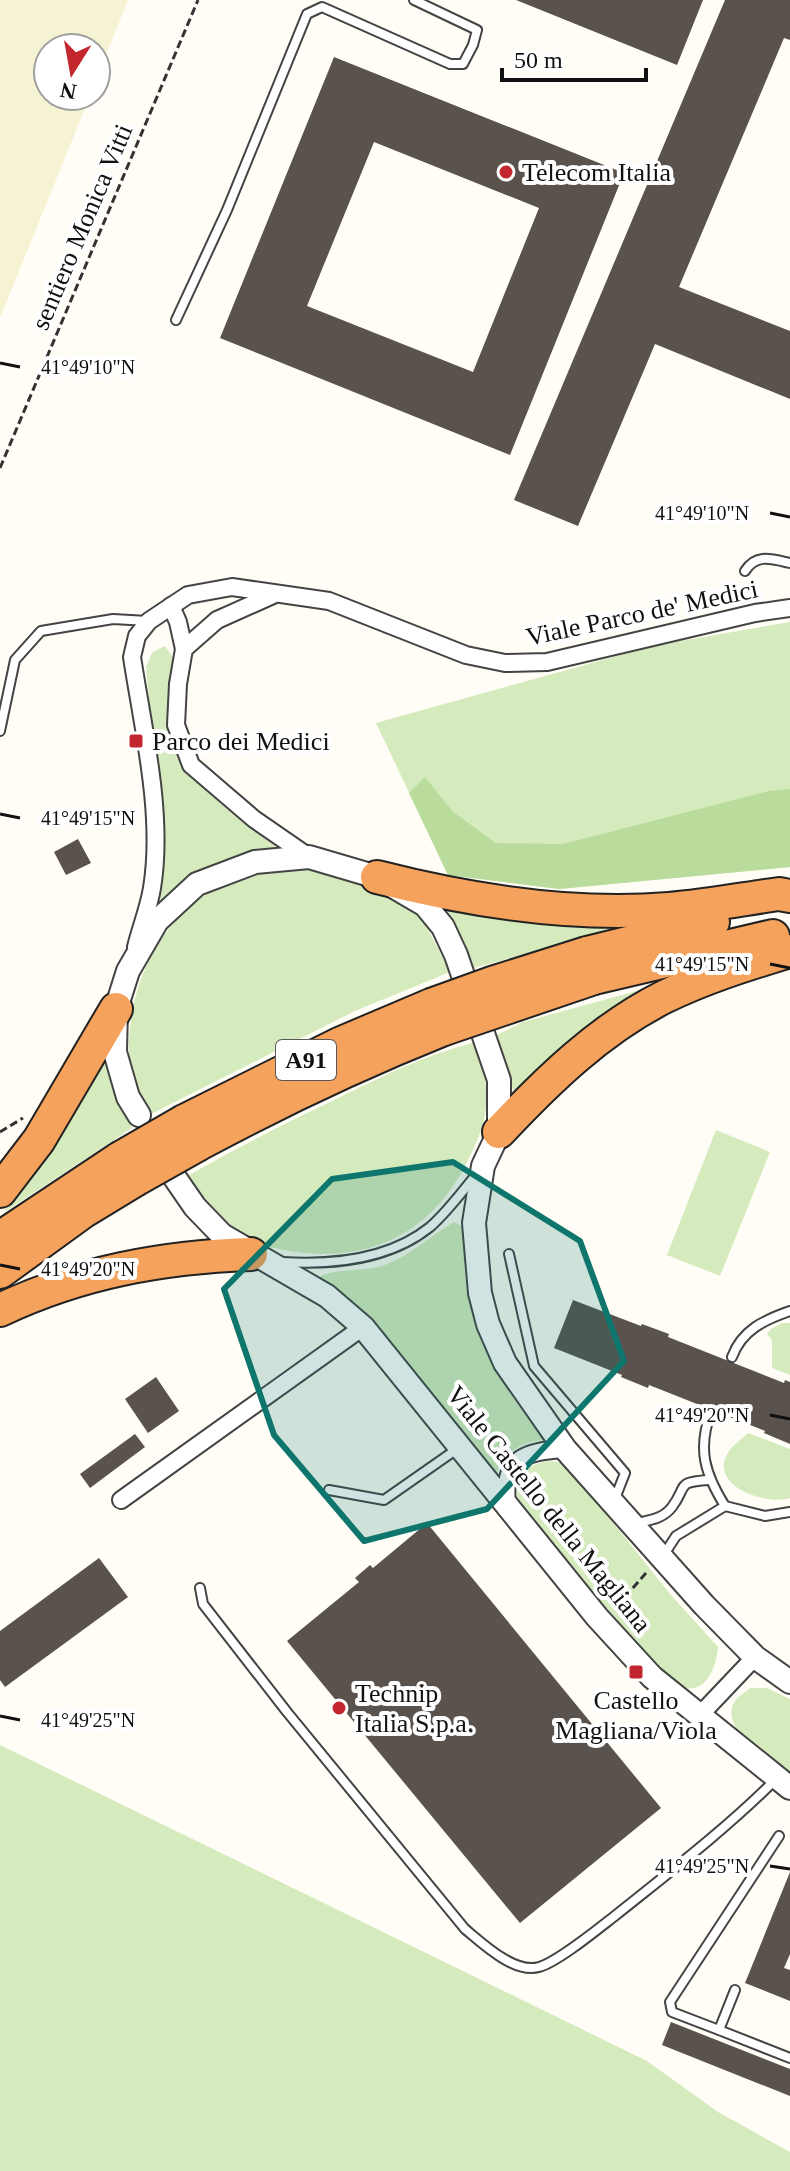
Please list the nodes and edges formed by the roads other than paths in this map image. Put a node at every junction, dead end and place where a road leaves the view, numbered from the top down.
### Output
1 (414, 0) edge
2 (176, 320) dead end
3 (790, 563) edge
4 (745, 571) dead end
5 (274, 594) junction
6 (171, 606) junction
7 (790, 608) edge
8 (149, 621) junction
9 (184, 649) junction
10 (0, 731) edge
11 (309, 857) junction
12 (377, 877) junction
13 (790, 896) edge
14 (790, 905) edge
15 (790, 932) edge
16 (790, 951) edge
17 (591, 966) junction
18 (128, 971) junction
19 (116, 1009) junction
20 (139, 1115) dead end
21 (499, 1132) junction
22 (483, 1166) junction
23 (128, 1169) junction
24 (175, 1178) dead end
25 (0, 1191) edge
26 (0, 1238) edge
27 (509, 1254) dead end
28 (261, 1257) junction
29 (0, 1272) edge
30 (0, 1310) edge
31 (790, 1311) edge
32 (363, 1327) junction
33 (732, 1357) dead end
34 (711, 1412) dead end
35 (461, 1446) junction
36 (565, 1449) junction
37 (709, 1480) junction
38 (329, 1490) dead end
39 (121, 1500) dead end
40 (613, 1501) junction
41 (507, 1504) junction
42 (725, 1506) junction
43 (790, 1512) edge
44 (634, 1524) junction
45 (664, 1558) junction
46 (200, 1588) dead end
47 (755, 1657) junction
48 (790, 1682) edge
49 (699, 1716) junction
50 (783, 1783) edge
51 (779, 1836) dead end
52 (735, 1990) dead end
53 (719, 2030) junction
54 (790, 2058) edge

1 - 2 lane
3 - 4 lane
5 - 6 street, Viale Parco de' Medici
5 - 7 street, Viale Parco de' Medici
5 - 9 street
6 - 8 street, Viale Parco de' Medici
6 - 9 street
8 - 10 lane
8 - 18 street
9 - 11 street
11 - 12 street
11 - 18 street
12 - 13 highway
12 - 21 street
14 - 17 highway, A91
15 - 17 highway, A91
16 - 21 highway
17 - 23 highway, A91, bridge
18 - 19 street
19 - 20 street
19 - 25 highway
21 - 22 street, Viale Castello della Magliana
22 - 28 lane
22 - 36 street, Viale Castello della Magliana
23 - 26 highway, A91
23 - 29 highway, A91
24 - 28 street, Viale Castello della Magliana
27 - 40 lane
28 - 30 highway
28 - 32 street, Viale Castello della Magliana
31 - 33 lane
32 - 35 street, Viale Castello della Magliana
32 - 39 street
34 - 37 lane
35 - 38 lane
35 - 41 street, Viale Castello della Magliana
36 - 40 street, Viale Castello della Magliana
36 - 41 street
37 - 42 lane
37 - 44 lane
40 - 44 street, Viale Castello della Magliana
41 - 49 street, Viale Castello della Magliana
42 - 43 lane
42 - 45 lane
44 - 45 street, Viale Castello della Magliana
45 - 47 street, Viale Castello della Magliana
46 - 50 lane
47 - 48 street, Viale Castello della Magliana
47 - 49 street
49 - 50 street, Viale Castello della Magliana
51 - 53 lane
52 - 53 lane
53 - 54 lane

